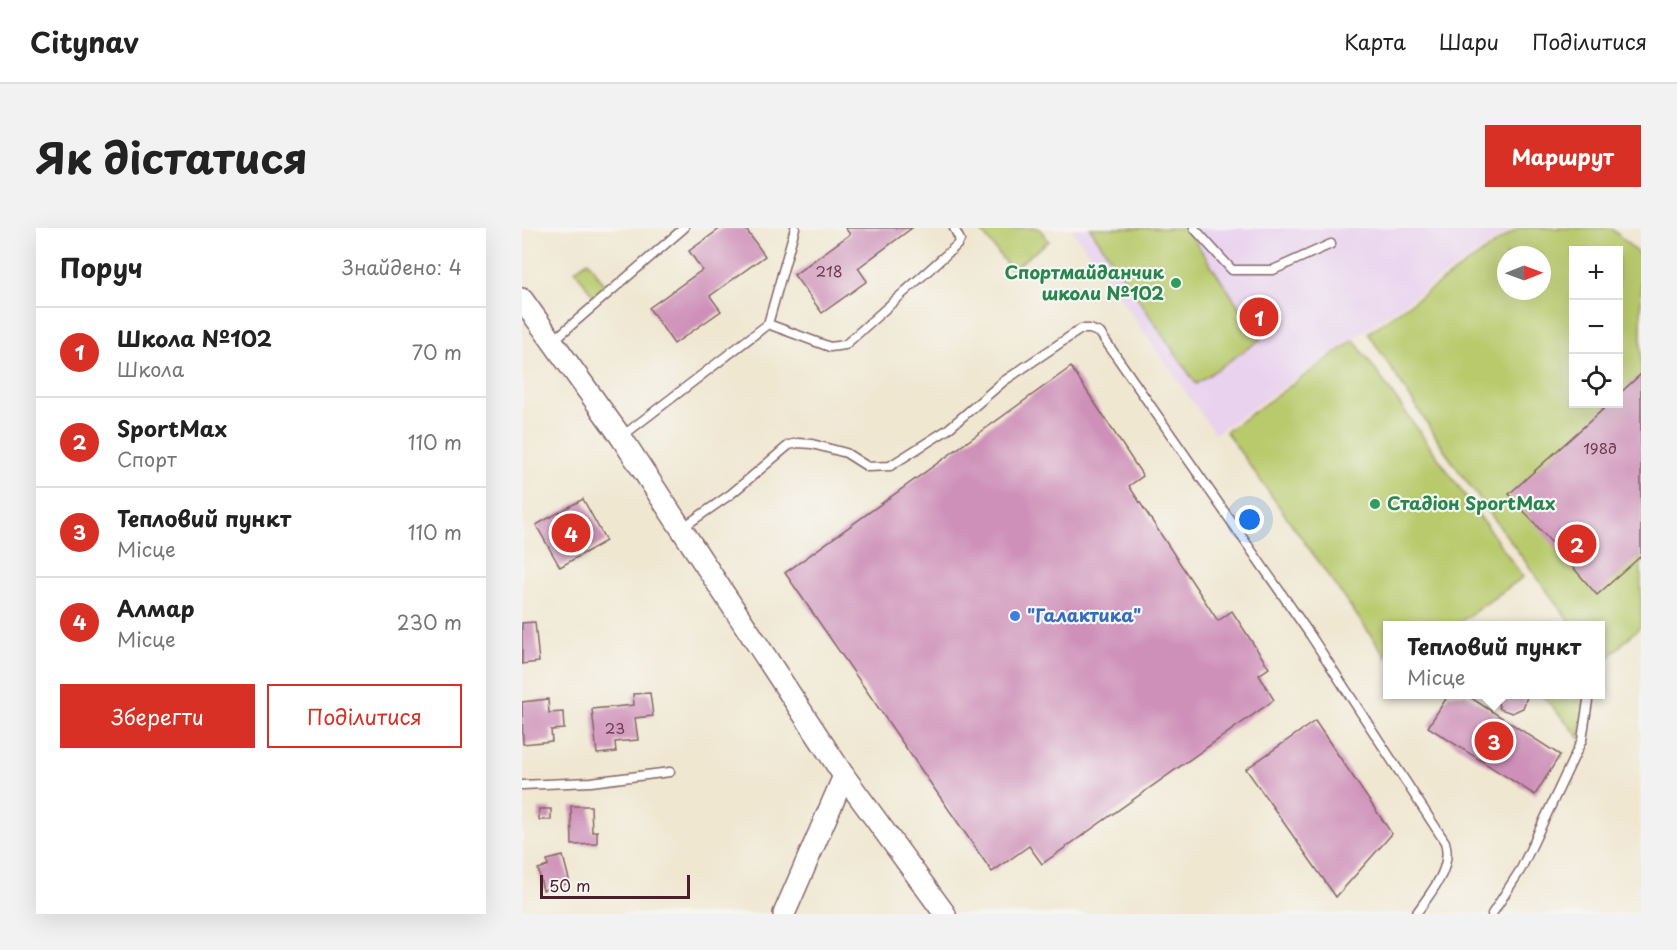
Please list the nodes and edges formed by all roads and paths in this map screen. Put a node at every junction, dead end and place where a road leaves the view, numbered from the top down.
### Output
1 (684, 228) edge
2 (795, 228) edge
3 (954, 228) edge
4 (1194, 228) edge
5 (1331, 244) dead end
6 (522, 299) edge
7 (768, 324) junction
8 (551, 342) junction
9 (621, 437) junction
10 (681, 529) junction
11 (1588, 699) edge
12 (670, 772) dead end
13 (844, 776) junction
14 (522, 785) edge
15 (784, 914) edge
16 (945, 914) edge
17 (1416, 914) edge
18 (1492, 914) edge

1 - 8 lane
2 - 7 lane
3 - 7 lane
4 - 5 lane
6 - 8 street
7 - 9 lane
8 - 9 street
9 - 10 street
10 - 13 street
10 - 17 lane
11 - 18 lane
12 - 14 lane
13 - 15 street
13 - 16 street

